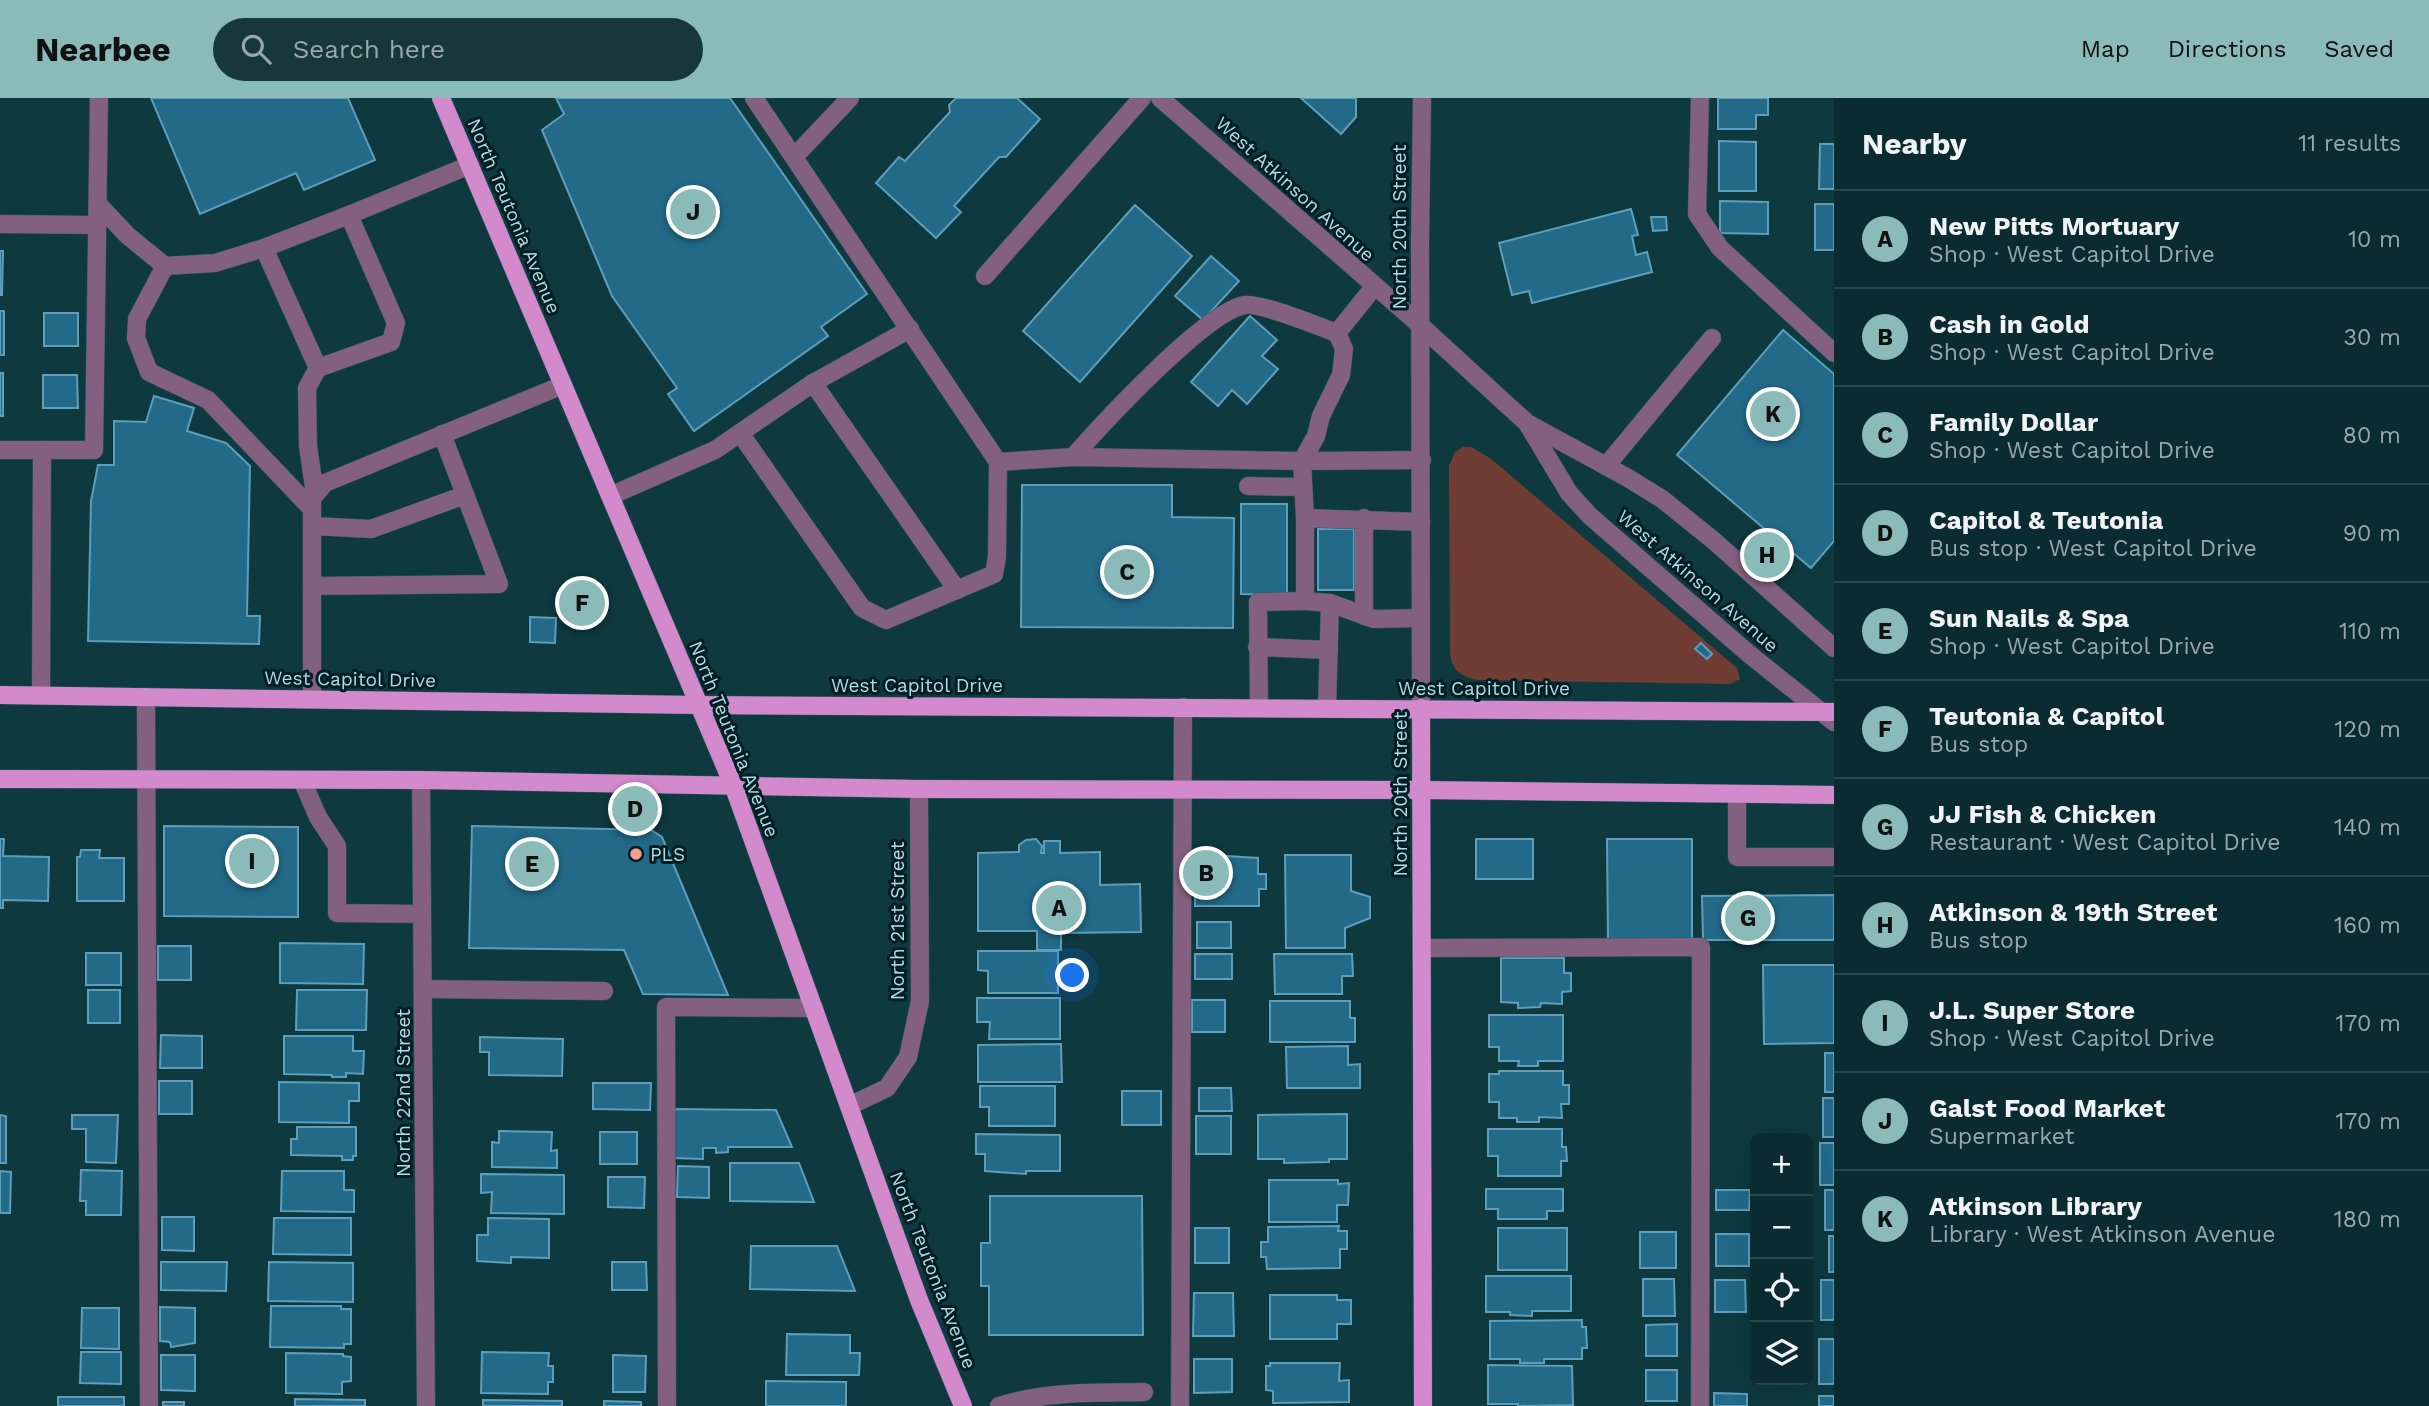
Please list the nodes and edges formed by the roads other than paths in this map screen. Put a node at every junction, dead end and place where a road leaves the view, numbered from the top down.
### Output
1 (99, 98) edge
2 (442, 98) edge
3 (754, 98) edge
4 (850, 98) edge
5 (1142, 98) edge
6 (1160, 98) edge
7 (1422, 98) edge
8 (1700, 98) edge
9 (795, 156) junction
10 (470, 165) junction
11 (98, 204) junction
12 (349, 215) junction
13 (0, 224) edge
14 (97, 225) junction
15 (264, 248) junction
16 (165, 266) junction
17 (985, 276) dead end
18 (1374, 287) junction
19 (1420, 325) junction
20 (910, 329) junction
21 (1337, 333) junction
22 (1713, 338) dead end
23 (1834, 353) edge
24 (318, 368) junction
25 (813, 383) junction
26 (563, 385) junction
27 (1527, 423) junction
28 (740, 433) junction
29 (442, 434) junction
30 (0, 450) edge
31 (41, 450) junction
32 (1073, 457) junction
33 (1422, 460) junction
34 (1302, 461) junction
35 (998, 462) junction
36 (1606, 466) junction
37 (1248, 486) dead end
38 (1303, 486) junction
39 (465, 495) junction
40 (610, 496) junction
41 (313, 510) junction
42 (1305, 518) junction
43 (1364, 519) junction
44 (1421, 522) junction
45 (312, 586) junction
46 (957, 590) junction
47 (1305, 601) junction
48 (1330, 603) junction
49 (1364, 616) junction
50 (1421, 618) junction
51 (1257, 648) junction
52 (1834, 648) edge
53 (1329, 650) junction
54 (0, 695) edge
55 (41, 695) junction
56 (146, 696) junction
57 (312, 699) junction
58 (698, 705) junction
59 (1182, 707) junction
60 (1259, 707) junction
61 (1327, 708) junction
62 (1421, 708) junction
63 (1830, 715) edge
64 (0, 779) edge
65 (145, 780) junction
66 (302, 780) junction
67 (421, 780) junction
68 (733, 785) junction
69 (919, 789) junction
70 (1181, 789) junction
71 (1421, 790) junction
72 (1737, 794) junction
73 (1834, 795) edge
74 (1834, 857) edge
75 (422, 914) junction
76 (1422, 948) junction
77 (423, 989) junction
78 (604, 991) dead end
79 (814, 1009) junction
80 (849, 1106) junction
81 (1144, 1392) dead end
82 (149, 1406) edge
83 (426, 1406) edge
84 (667, 1406) edge
85 (963, 1406) edge
86 (999, 1406) edge
87 (1181, 1406) edge
88 (1423, 1406) edge
89 (1700, 1406) edge

1 - 11 street
2 - 10 main road, North Teutonia Avenue
3 - 9 street
4 - 9 street
5 - 17 street
6 - 18 street, West Atkinson Avenue
7 - 19 street, North 20th Street
8 - 23 street
9 - 20 street
10 - 12 street
10 - 26 main road, North Teutonia Avenue
11 - 14 street
11 - 16 street
12 - 15 street
12 - 24 street
13 - 14 street
14 - 31 street
15 - 16 street
15 - 24 street
16 - 41 street
18 - 19 street, West Atkinson Avenue
18 - 21 street
19 - 27 street, West Atkinson Avenue
19 - 33 street, North 20th Street
20 - 25 street
20 - 35 street
21 - 32 street
21 - 34 street
22 - 36 street
24 - 41 street
25 - 28 street
25 - 46 street
26 - 29 street
26 - 40 main road, North Teutonia Avenue
27 - 36 street, West Atkinson Avenue
27 - 63 street, West Atkinson Avenue
28 - 40 street
28 - 46 street
29 - 39 street
29 - 41 street
30 - 31 street
31 - 55 street
32 - 34 street
32 - 35 street
33 - 34 street
33 - 44 street, North 20th Street
34 - 38 street
35 - 46 street
36 - 52 street, West Atkinson Avenue
37 - 38 street
38 - 42 street
39 - 41 street
39 - 45 street
40 - 58 main road, North Teutonia Avenue
41 - 45 street
42 - 43 street
42 - 47 street
43 - 44 street
43 - 49 street
44 - 50 street, North 20th Street
45 - 57 street
47 - 48 street
47 - 51 street
48 - 49 street
48 - 53 street
49 - 50 street
50 - 62 street, North 20th Street
51 - 53 street
51 - 60 street
53 - 61 street
54 - 55 main road, West Capitol Drive
55 - 56 main road, West Capitol Drive
56 - 57 main road, West Capitol Drive
56 - 65 street
57 - 58 main road, West Capitol Drive
58 - 59 main road, West Capitol Drive
58 - 68 main road, North Teutonia Avenue
59 - 60 main road, West Capitol Drive
59 - 70 street
60 - 61 main road, West Capitol Drive
61 - 62 main road, West Capitol Drive
62 - 63 main road, West Capitol Drive
62 - 71 main road, North 20th Street
64 - 65 main road
65 - 66 main road
65 - 82 street
66 - 67 main road
66 - 75 street
67 - 68 main road
67 - 75 street, North 22nd Street
68 - 69 main road
68 - 79 main road, North Teutonia Avenue
69 - 70 main road
69 - 80 street, North 21st Street
70 - 71 main road
70 - 87 street
71 - 72 main road
71 - 76 main road, North 20th Street
72 - 73 main road
72 - 74 street
75 - 77 street, North 22nd Street
76 - 88 main road, North 20th Street
76 - 89 street
77 - 78 street
77 - 83 street, North 22nd Street
79 - 80 main road, North Teutonia Avenue
79 - 84 street
80 - 85 main road, North Teutonia Avenue
81 - 86 street

